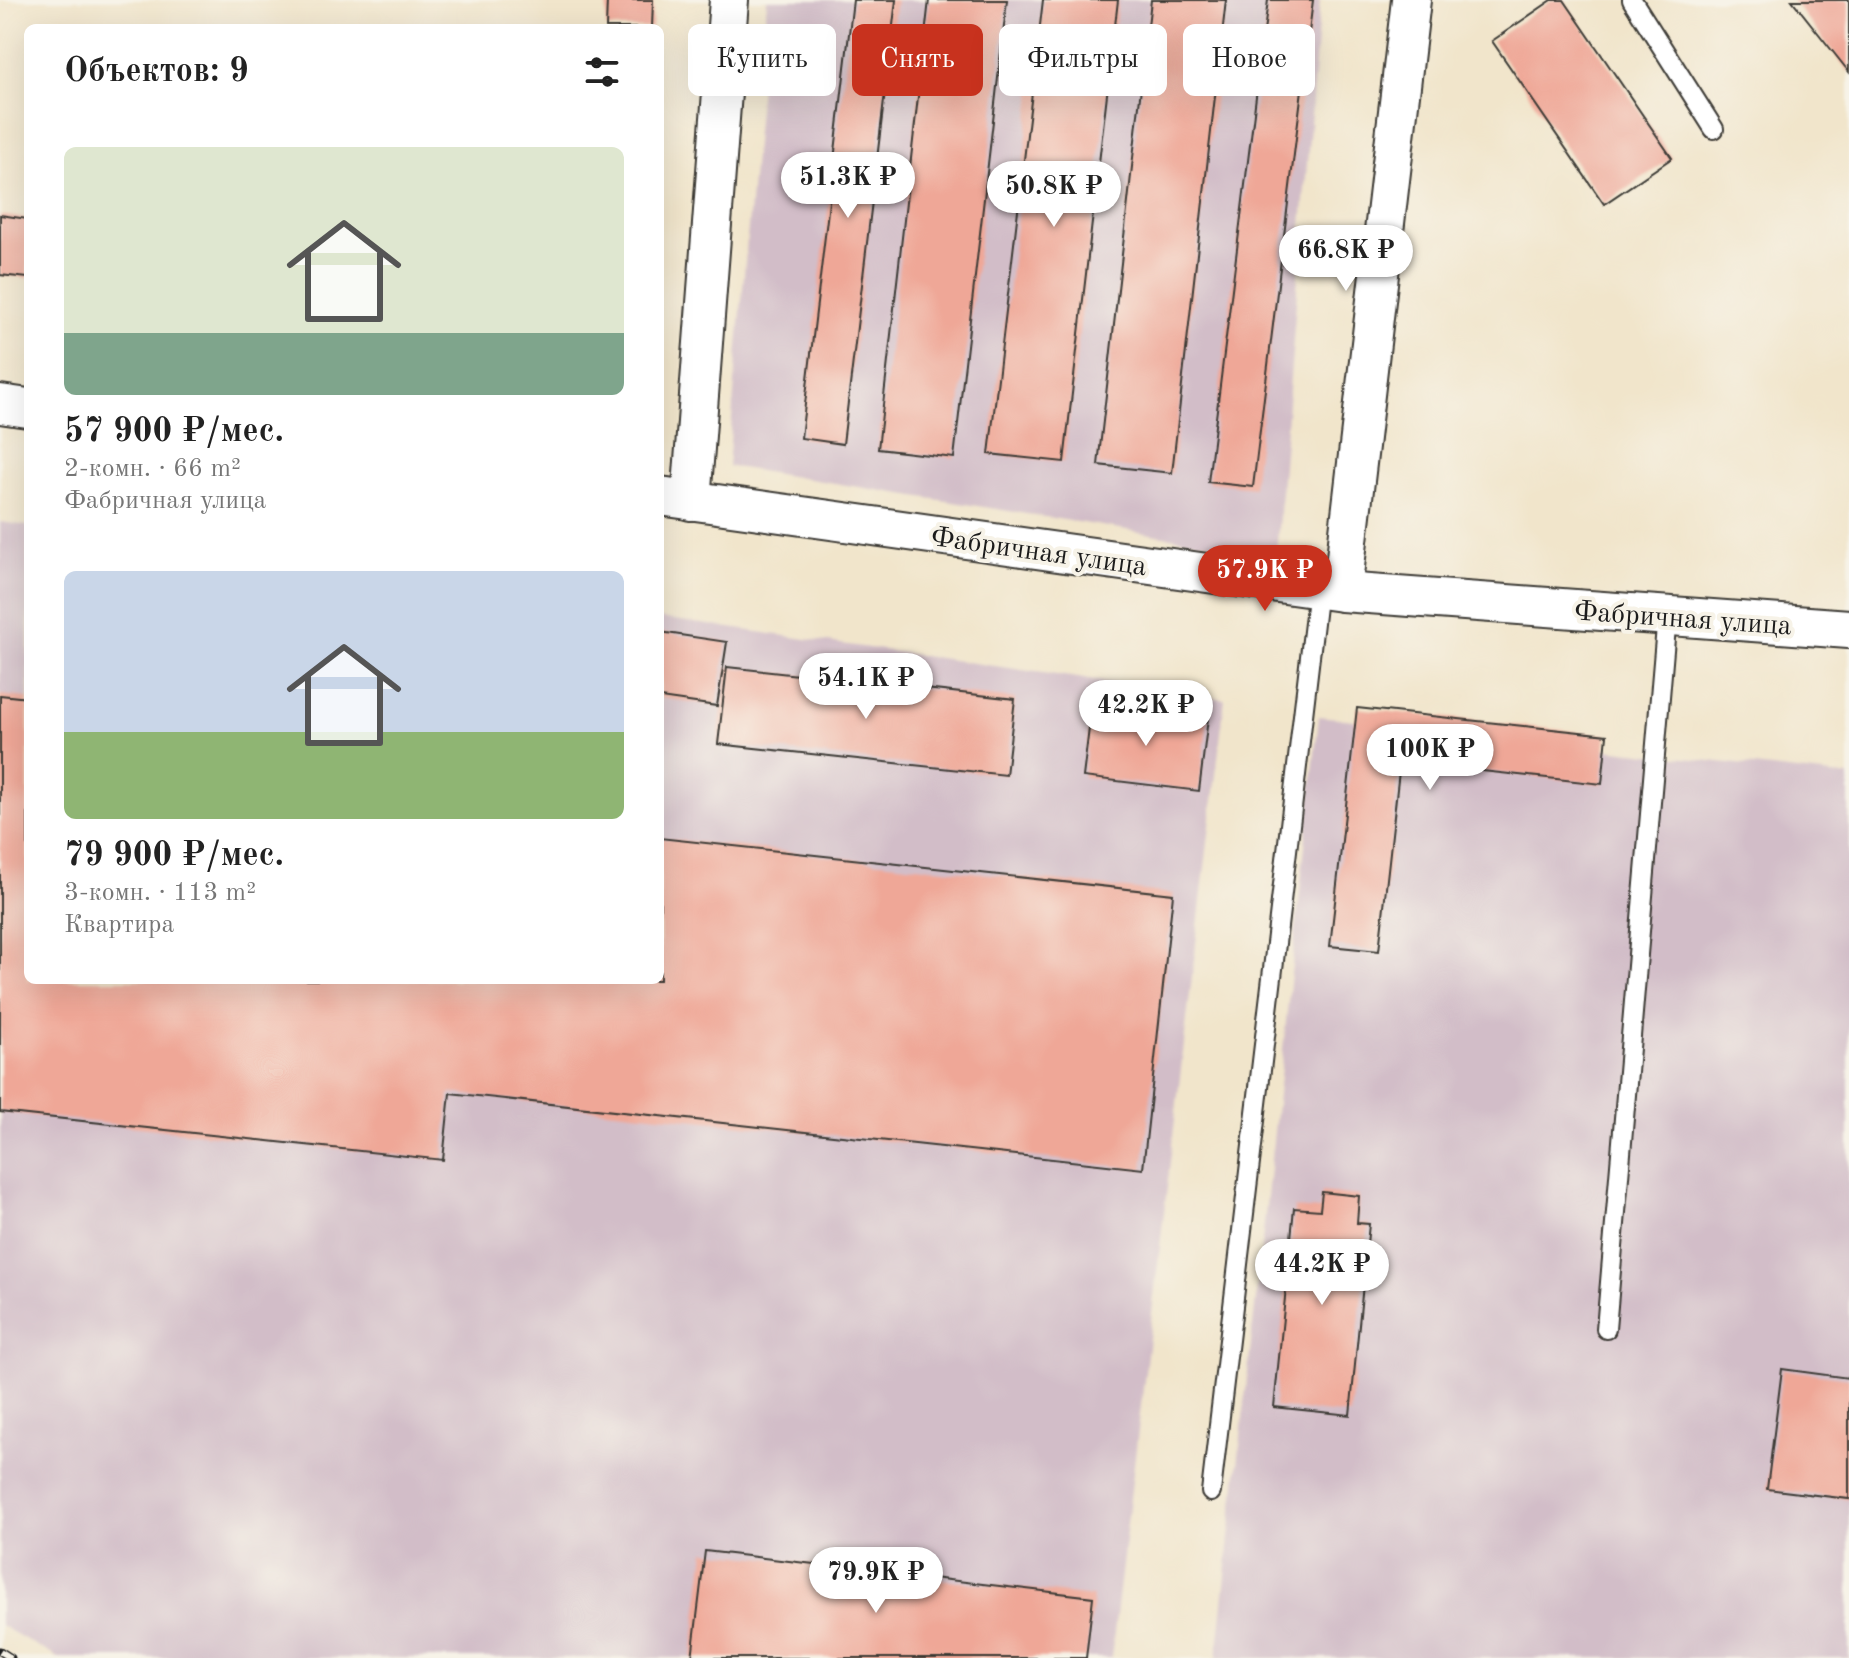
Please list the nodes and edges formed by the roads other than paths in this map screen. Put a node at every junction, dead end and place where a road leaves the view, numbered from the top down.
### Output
1 (729, 0) edge
2 (1411, 0) edge
3 (1632, 0) edge
4 (1714, 129) dead end
5 (0, 404) edge
6 (24, 407) edge
7 (676, 499) edge
8 (1330, 591) junction
9 (1667, 615) junction
10 (1849, 629) edge
11 (1606, 1329) dead end
12 (1211, 1492) dead end

1 - 7 street
2 - 8 street
3 - 4 lane
5 - 6 street
7 - 8 street, Фабричная улица
8 - 9 street, Фабричная улица
8 - 12 lane
9 - 10 street, Фабричная улица
9 - 11 lane

